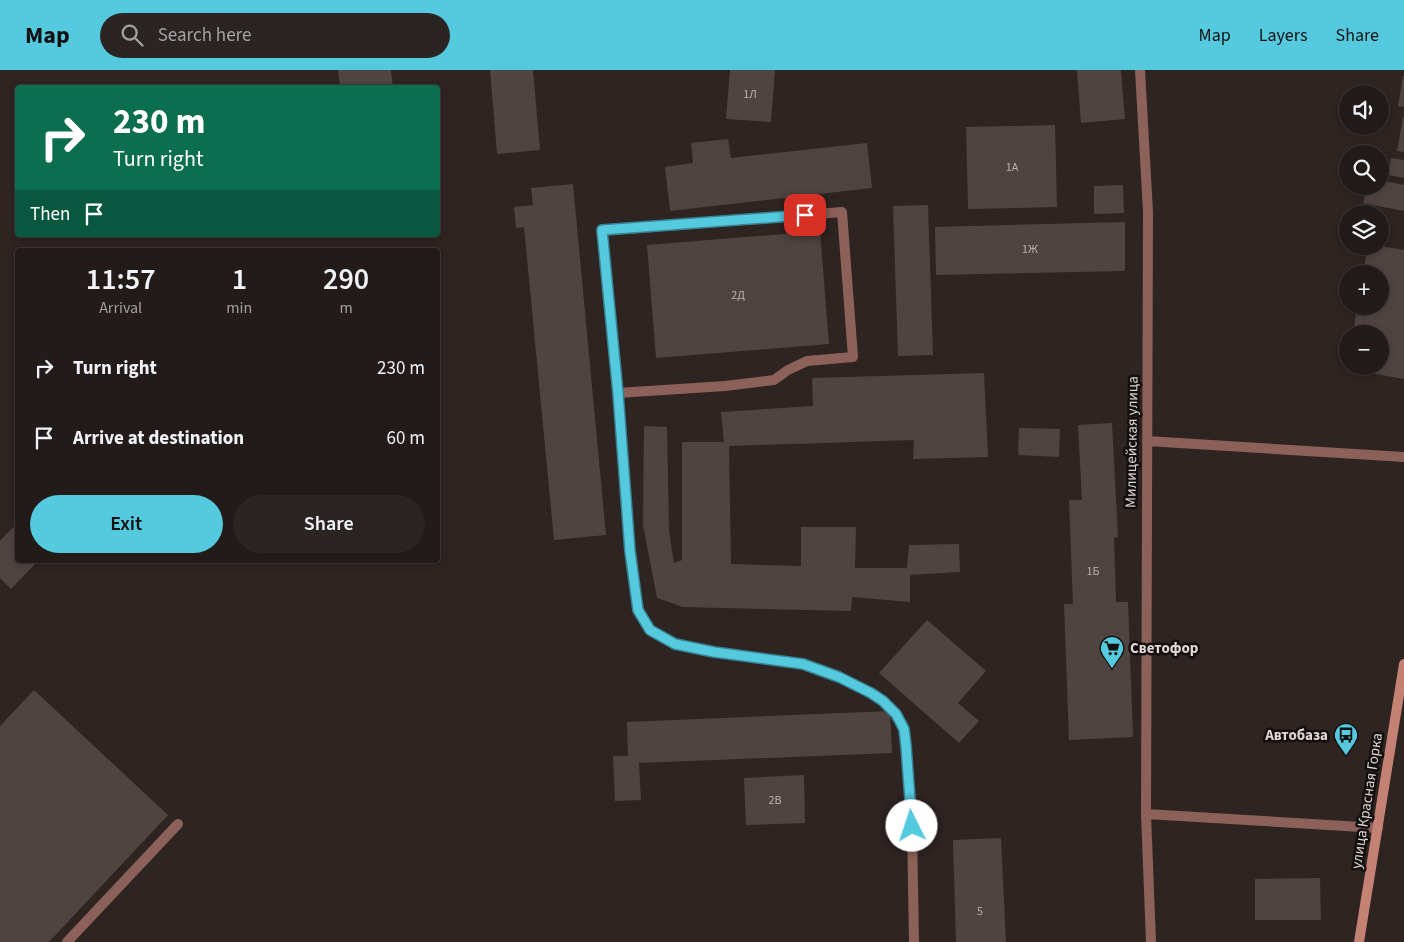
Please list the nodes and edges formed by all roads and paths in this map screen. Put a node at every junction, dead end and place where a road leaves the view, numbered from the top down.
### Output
1 (1140, 70) edge
2 (618, 393) junction
3 (1147, 441) junction
4 (1404, 456) edge
5 (1404, 664) edge
6 (1146, 814) junction
7 (178, 824) dead end
8 (1378, 828) junction
9 (67, 942) edge
10 (914, 942) edge
11 (1151, 942) edge
12 (1359, 942) edge

1 - 3 street, Милицейская улица
2 - 2 street
2 - 10 street
3 - 4 street
3 - 6 street, Милицейская улица
5 - 8 street, улица Красная Горка
6 - 8 street
6 - 11 street, Милицейская улица
7 - 9 street
8 - 12 street, улица Красная Горка

